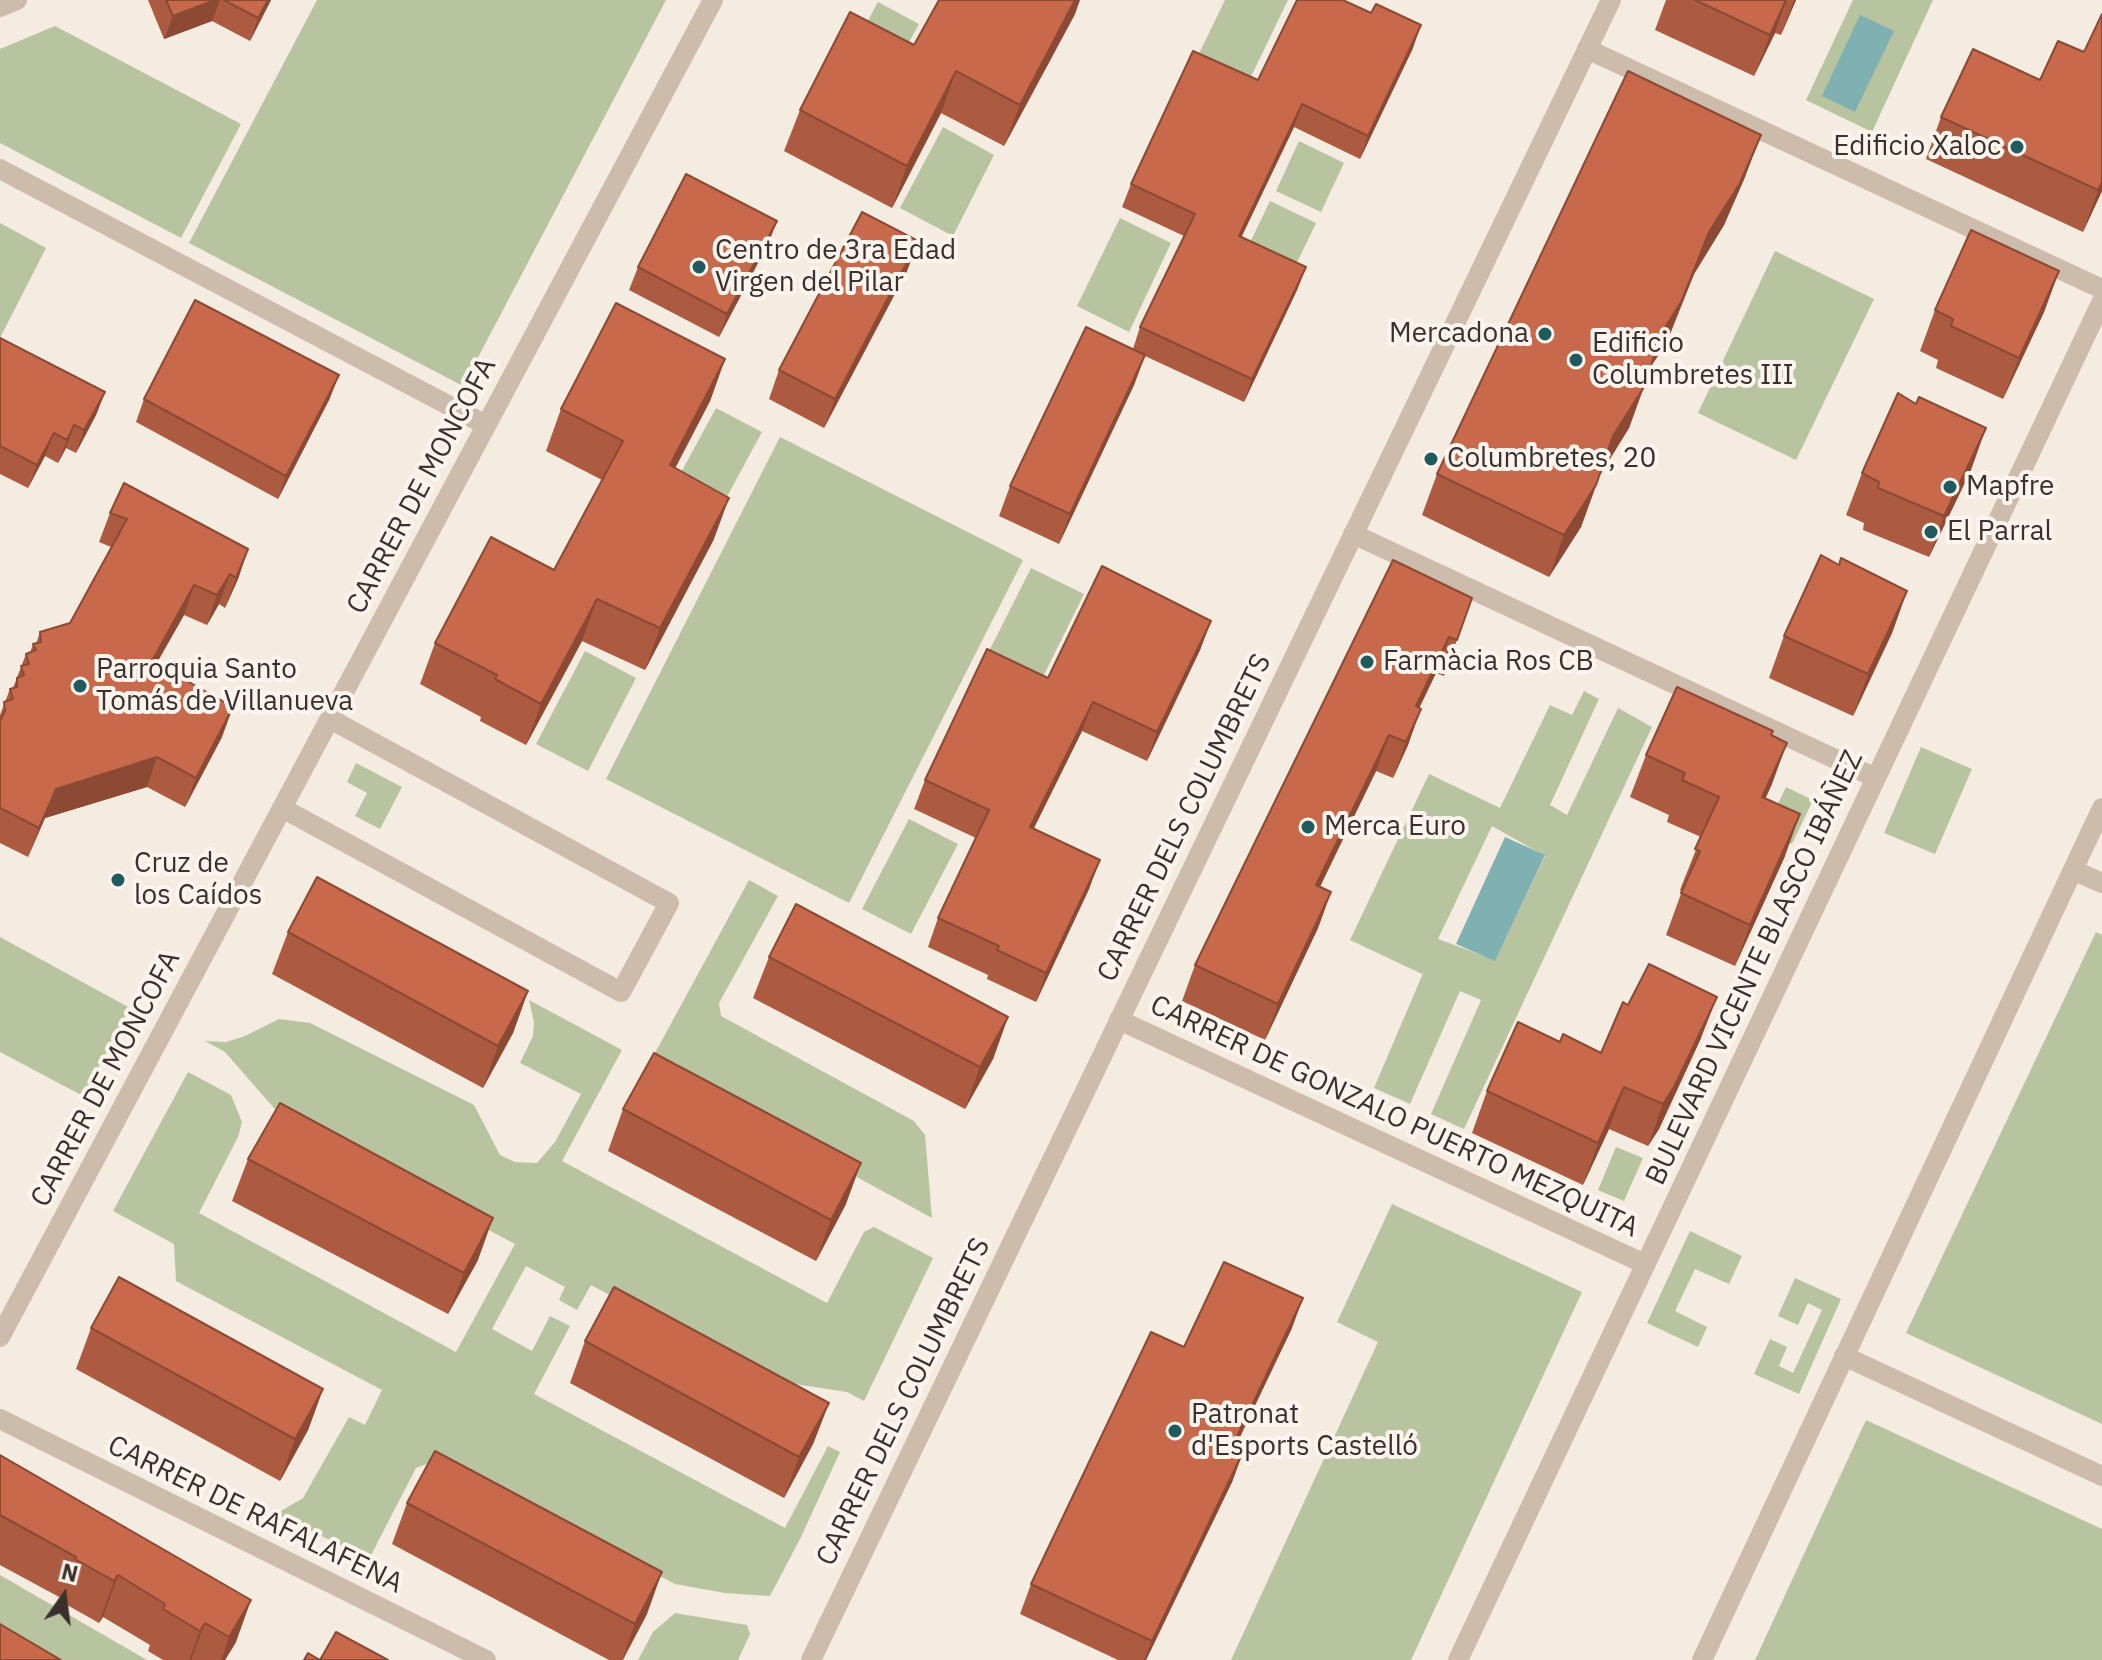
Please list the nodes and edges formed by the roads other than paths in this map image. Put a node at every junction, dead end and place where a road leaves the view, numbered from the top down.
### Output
1 (17, 0) edge
2 (713, 0) edge
3 (1611, 0) edge
4 (0, 7) edge
5 (1587, 49) junction
6 (0, 169) edge
7 (2102, 289) edge
8 (2102, 301) edge
9 (486, 425) junction
10 (1353, 534) junction
11 (330, 719) junction
12 (1876, 778) junction
13 (282, 808) junction
14 (2102, 808) edge
15 (2073, 870) junction
16 (2102, 883) edge
17 (1119, 1020) junction
18 (1645, 1264) junction
19 (0, 1337) edge
20 (1844, 1356) junction
21 (0, 1419) edge
22 (2102, 1476) edge
23 (486, 1660) edge
24 (811, 1660) edge
25 (1458, 1660) edge
26 (1702, 1660) edge

1 - 4 street
2 - 9 street, CARRER DE MONCOFA
3 - 5 street, CARRER DELS COLUMBRETS
5 - 7 street
5 - 10 street, CARRER DELS COLUMBRETS
6 - 9 street
8 - 12 street, BULEVARD VICENTE BLASCO IBÁÑEZ
9 - 11 street, CARRER DE MONCOFA
10 - 12 street
10 - 17 street, CARRER DELS COLUMBRETS
11 - 13 street, CARRER DE MONCOFA
11 - 13 street
12 - 18 street, BULEVARD VICENTE BLASCO IBÁÑEZ
13 - 19 street, CARRER DE MONCOFA
14 - 15 street
15 - 16 street
15 - 20 street
17 - 18 street, CARRER DE GONZALO PUERTO MEZQUITA
17 - 24 street, CARRER DELS COLUMBRETS
18 - 25 street, BULEVARD VICENTE BLASCO IBÁÑEZ
20 - 22 street
20 - 26 street
21 - 23 street, CARRER DE RAFALAFENA

